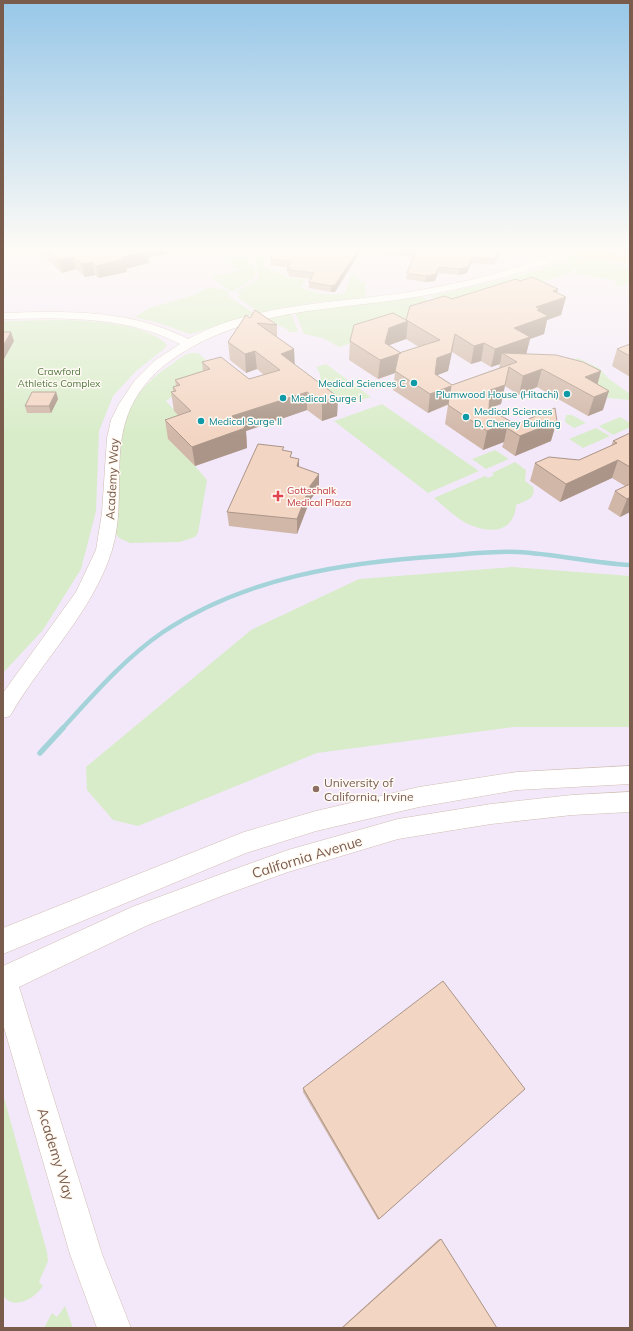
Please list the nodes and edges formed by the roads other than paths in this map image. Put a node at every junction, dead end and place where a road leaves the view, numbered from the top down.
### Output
1 (276, 312) edge
2 (3, 316) edge
3 (189, 344) junction
4 (3, 710) edge
5 (630, 774) edge
6 (630, 802) edge
7 (3, 941) edge
8 (3, 980) edge
9 (114, 1328) edge

1 - 3 street, Academy Way
2 - 3 street
3 - 4 street, Academy Way
5 - 7 street
6 - 8 street, California Avenue
8 - 9 street, Academy Way

